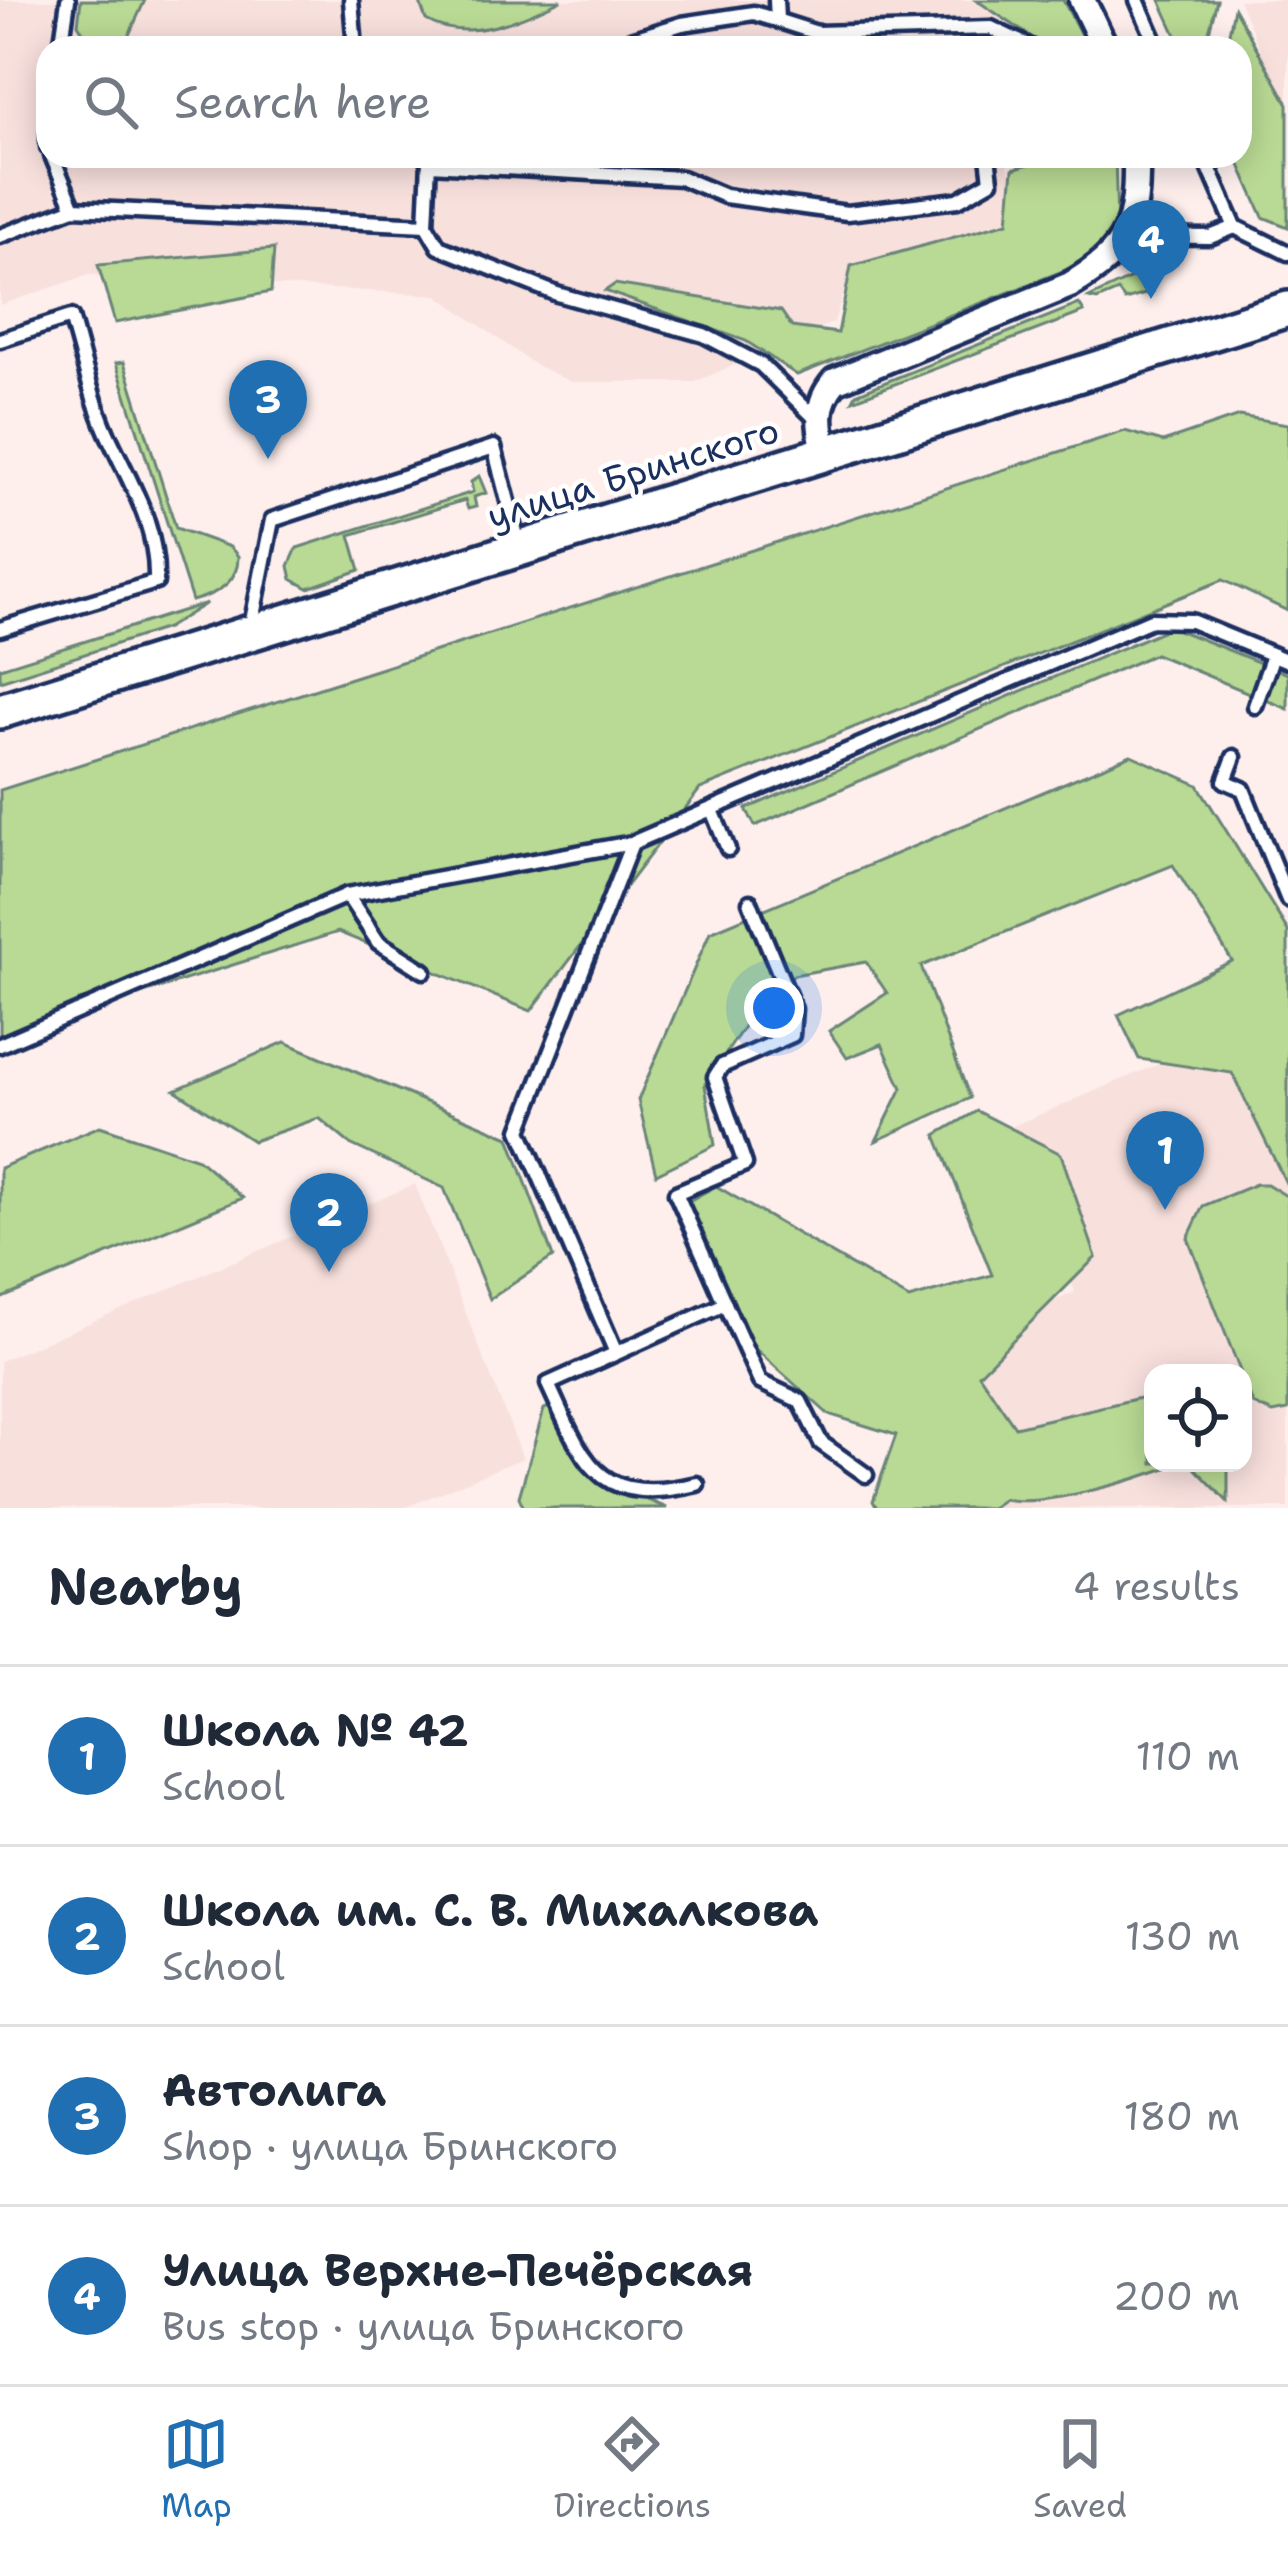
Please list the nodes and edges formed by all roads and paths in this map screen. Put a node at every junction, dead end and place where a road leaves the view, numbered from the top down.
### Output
1 (68, 0) edge
2 (350, 0) edge
3 (776, 0) edge
4 (1082, 0) edge
5 (1137, 0) edge
6 (777, 20) junction
7 (64, 36) edge
8 (354, 36) edge
9 (648, 36) edge
10 (1008, 36) edge
11 (1099, 36) edge
12 (1153, 36) edge
13 (57, 168) edge
14 (429, 168) edge
15 (541, 168) edge
16 (989, 168) edge
17 (1136, 168) edge
18 (1209, 168) edge
19 (74, 208) junction
20 (426, 225) junction
21 (1235, 226) junction
22 (0, 236) edge
23 (1126, 236) junction
24 (1288, 253) edge
25 (1288, 309) edge
26 (0, 340) edge
27 (822, 438) junction
28 (520, 549) junction
29 (0, 629) edge
30 (250, 633) junction
31 (1274, 655) junction
32 (1288, 661) edge
33 (1255, 706) dead end
34 (0, 711) edge
35 (1234, 758) dead end
36 (712, 810) junction
37 (632, 843) junction
38 (728, 849) dead end
39 (347, 895) junction
40 (1288, 900) edge
41 (750, 902) dead end
42 (424, 971) dead end
43 (0, 1045) edge
44 (725, 1304) junction
45 (616, 1353) junction
46 (866, 1474) dead end
47 (697, 1484) dead end

1 - 7 lane
2 - 8 lane
3 - 6 lane
4 - 11 street
5 - 12 lane
6 - 9 lane
6 - 10 lane
13 - 19 lane
14 - 20 lane
15 - 16 lane
17 - 23 street
18 - 21 lane
19 - 20 lane
19 - 22 lane
20 - 27 lane
21 - 23 lane
21 - 24 lane
23 - 27 street
25 - 27 main road, улица Бринского
26 - 29 lane
27 - 28 main road, улица Бринского
28 - 30 main road, улица Бринского
28 - 30 lane
30 - 34 main road, улица Бринского
31 - 32 lane
31 - 33 lane
31 - 36 lane
35 - 40 lane
36 - 37 lane
36 - 38 lane
37 - 39 lane
37 - 45 lane
39 - 42 lane
39 - 43 lane
41 - 44 lane
44 - 45 lane
44 - 46 lane
45 - 47 lane

